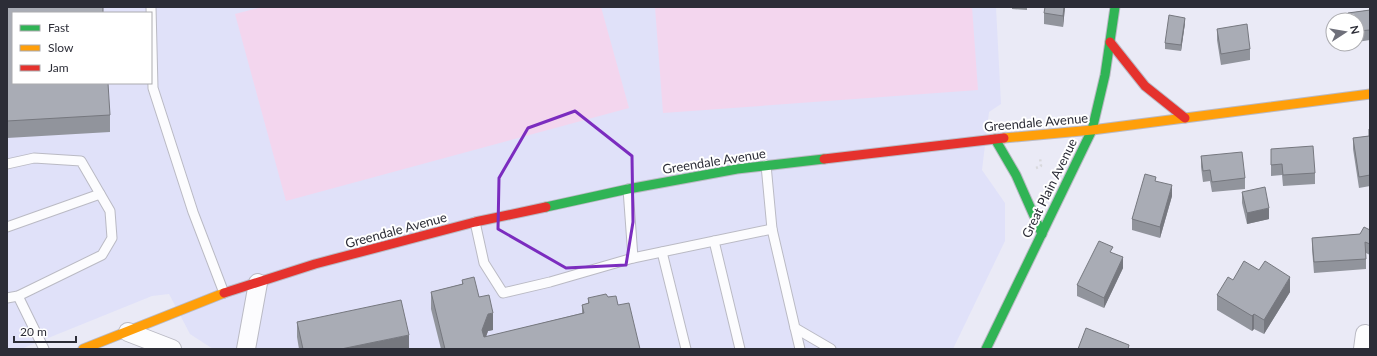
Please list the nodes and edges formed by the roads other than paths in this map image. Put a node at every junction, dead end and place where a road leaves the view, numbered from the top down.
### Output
1 (1115, 7) edge
2 (1110, 42) junction
3 (152, 48) edge
4 (1370, 94) edge
5 (1185, 118) junction
6 (1092, 130) junction
7 (995, 139) junction
8 (7, 164) edge
9 (766, 165) junction
10 (628, 189) junction
11 (100, 194) junction
12 (475, 222) junction
13 (7, 227) edge
14 (772, 229) junction
15 (1042, 234) junction
16 (714, 241) junction
17 (662, 252) junction
18 (633, 258) junction
19 (258, 282) junction
20 (224, 293) junction
21 (18, 296) junction
22 (7, 298) edge
23 (795, 328) junction
24 (128, 332) junction
25 (44, 349) edge
26 (83, 349) edge
27 (172, 349) edge
28 (246, 349) edge
29 (686, 349) edge
30 (740, 349) edge
31 (800, 349) edge
32 (831, 349) edge
33 (986, 349) edge

1 - 2 main road, Great Plain Avenue
2 - 5 main road
2 - 6 main road, Great Plain Avenue
3 - 20 lane
4 - 5 main road, Greendale Avenue
5 - 6 main road, Greendale Avenue
6 - 7 main road, Greendale Avenue
6 - 15 main road, Great Plain Avenue
7 - 9 main road, Greendale Avenue
7 - 15 main road
8 - 11 lane
9 - 10 main road, Greendale Avenue
9 - 14 lane
10 - 12 main road, Greendale Avenue
10 - 18 lane
11 - 13 lane
11 - 21 lane
12 - 18 lane
12 - 19 main road, Greendale Avenue
14 - 16 lane
14 - 23 lane
15 - 33 main road, Great Plain Avenue
16 - 17 lane
16 - 30 lane
17 - 18 lane
17 - 29 lane
19 - 20 main road, Greendale Avenue
19 - 28 street
20 - 24 main road, Greendale Avenue
21 - 22 lane
21 - 25 lane
23 - 31 lane
23 - 32 lane
24 - 26 main road, Greendale Avenue
24 - 27 street

